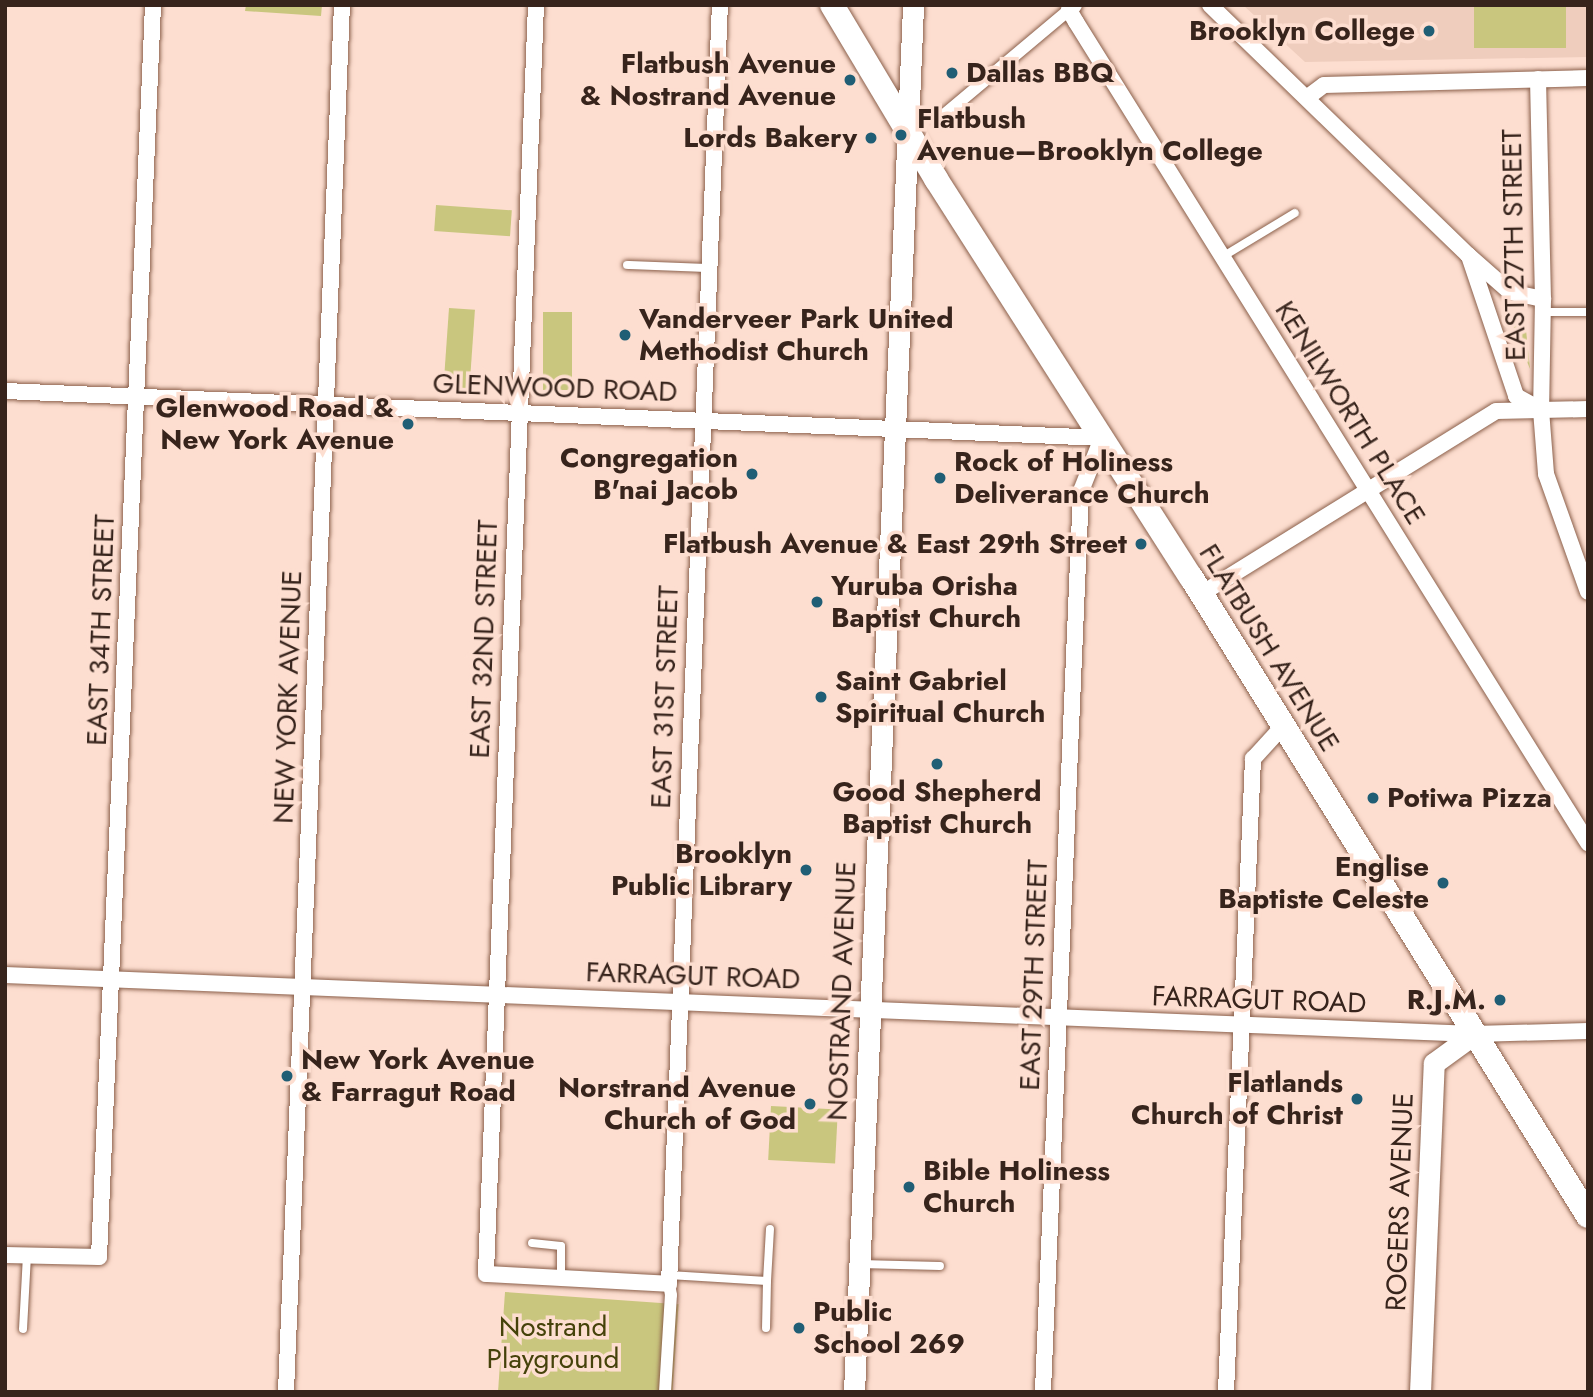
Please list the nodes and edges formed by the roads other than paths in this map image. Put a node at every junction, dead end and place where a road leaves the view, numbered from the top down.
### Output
1 (153, 5) edge
2 (342, 5) edge
3 (536, 5) edge
4 (720, 5) edge
5 (832, 5) edge
6 (913, 5) edge
7 (1210, 5) edge
8 (1071, 7) edge
9 (1588, 78) edge
10 (1538, 79) junction
11 (1308, 97) junction
12 (939, 119) dead end
13 (906, 129) junction
14 (1295, 213) dead end
15 (1468, 255) junction
16 (1222, 257) junction
17 (627, 265) dead end
18 (709, 268) junction
19 (1543, 306) junction
20 (1588, 312) edge
21 (5, 391) edge
22 (137, 397) junction
23 (326, 404) junction
24 (1588, 409) edge
25 (1541, 410) junction
26 (519, 413) junction
27 (703, 421) junction
28 (892, 429) junction
29 (1102, 438) junction
30 (1367, 490) junction
31 (1588, 592) edge
32 (1201, 594) junction
33 (1283, 726) junction
34 (1588, 843) edge
35 (5, 975) edge
36 (113, 979) junction
37 (302, 987) junction
38 (495, 995) junction
39 (678, 1002) junction
40 (869, 1010) junction
41 (1059, 1018) junction
42 (1241, 1026) junction
43 (1588, 1031) edge
44 (1475, 1034) junction
45 (1588, 1216) edge
46 (770, 1229) dead end
47 (532, 1243) dead end
48 (5, 1255) edge
49 (27, 1255) junction
50 (860, 1264) junction
51 (940, 1266) dead end
52 (561, 1278) junction
53 (669, 1279) junction
54 (768, 1281) junction
55 (766, 1328) dead end
56 (23, 1329) dead end
57 (286, 1392) edge
58 (665, 1392) edge
59 (854, 1392) edge
60 (1043, 1392) edge
61 (1226, 1392) edge
62 (1420, 1392) edge

1 - 22 street, EAST 34TH STREET
2 - 23 street, NEW YORK AVENUE
3 - 26 street, EAST 32ND STREET
4 - 18 street, EAST 31ST STREET
5 - 13 main road, FLATBUSH AVENUE
6 - 13 main road, NOSTRAND AVENUE
7 - 11 street
8 - 12 street
8 - 16 street, KENILWORTH PLACE
9 - 10 street
10 - 11 street
10 - 19 street, EAST 27TH STREET
11 - 15 street
13 - 28 main road, NOSTRAND AVENUE
13 - 29 main road, FLATBUSH AVENUE
14 - 16 lane
15 - 19 street
15 - 25 street
16 - 30 street, KENILWORTH PLACE
17 - 18 lane
18 - 27 street, EAST 31ST STREET
19 - 20 lane
19 - 25 street, EAST 27TH STREET
21 - 22 street, GLENWOOD ROAD
22 - 23 street, GLENWOOD ROAD
22 - 36 street, EAST 34TH STREET
23 - 26 street, GLENWOOD ROAD
23 - 37 street, NEW YORK AVENUE
24 - 25 street
25 - 30 street
25 - 31 street, EAST 27TH STREET
26 - 27 street, GLENWOOD ROAD
26 - 38 street, EAST 32ND STREET
27 - 28 street, GLENWOOD ROAD
27 - 39 street, EAST 31ST STREET
28 - 29 street, GLENWOOD ROAD
28 - 40 main road, NOSTRAND AVENUE
29 - 32 main road, FLATBUSH AVENUE
29 - 41 street, EAST 29TH STREET
30 - 32 street
30 - 34 street, KENILWORTH PLACE
32 - 33 main road, FLATBUSH AVENUE
33 - 42 street
33 - 44 main road, FLATBUSH AVENUE
35 - 36 street, FARRAGUT ROAD
36 - 37 street, FARRAGUT ROAD
36 - 49 street, EAST 34TH STREET
37 - 38 street, FARRAGUT ROAD
37 - 57 street, NEW YORK AVENUE
38 - 39 street, FARRAGUT ROAD
38 - 52 street, EAST 32ND STREET
39 - 40 street, FARRAGUT ROAD
39 - 53 street, EAST 31ST STREET
40 - 41 street, FARRAGUT ROAD
40 - 50 main road, NOSTRAND AVENUE
41 - 42 street, FARRAGUT ROAD
41 - 60 street, EAST 29TH STREET
42 - 44 street, FARRAGUT ROAD
42 - 61 street
43 - 44 street, FARRAGUT ROAD
44 - 45 main road, FLATBUSH AVENUE
44 - 62 main road, ROGERS AVENUE
46 - 54 lane
47 - 52 lane
48 - 49 street
49 - 56 lane
50 - 51 lane
50 - 59 main road, NOSTRAND AVENUE
52 - 53 street
53 - 54 lane
53 - 58 street, EAST 31ST STREET
54 - 55 lane

